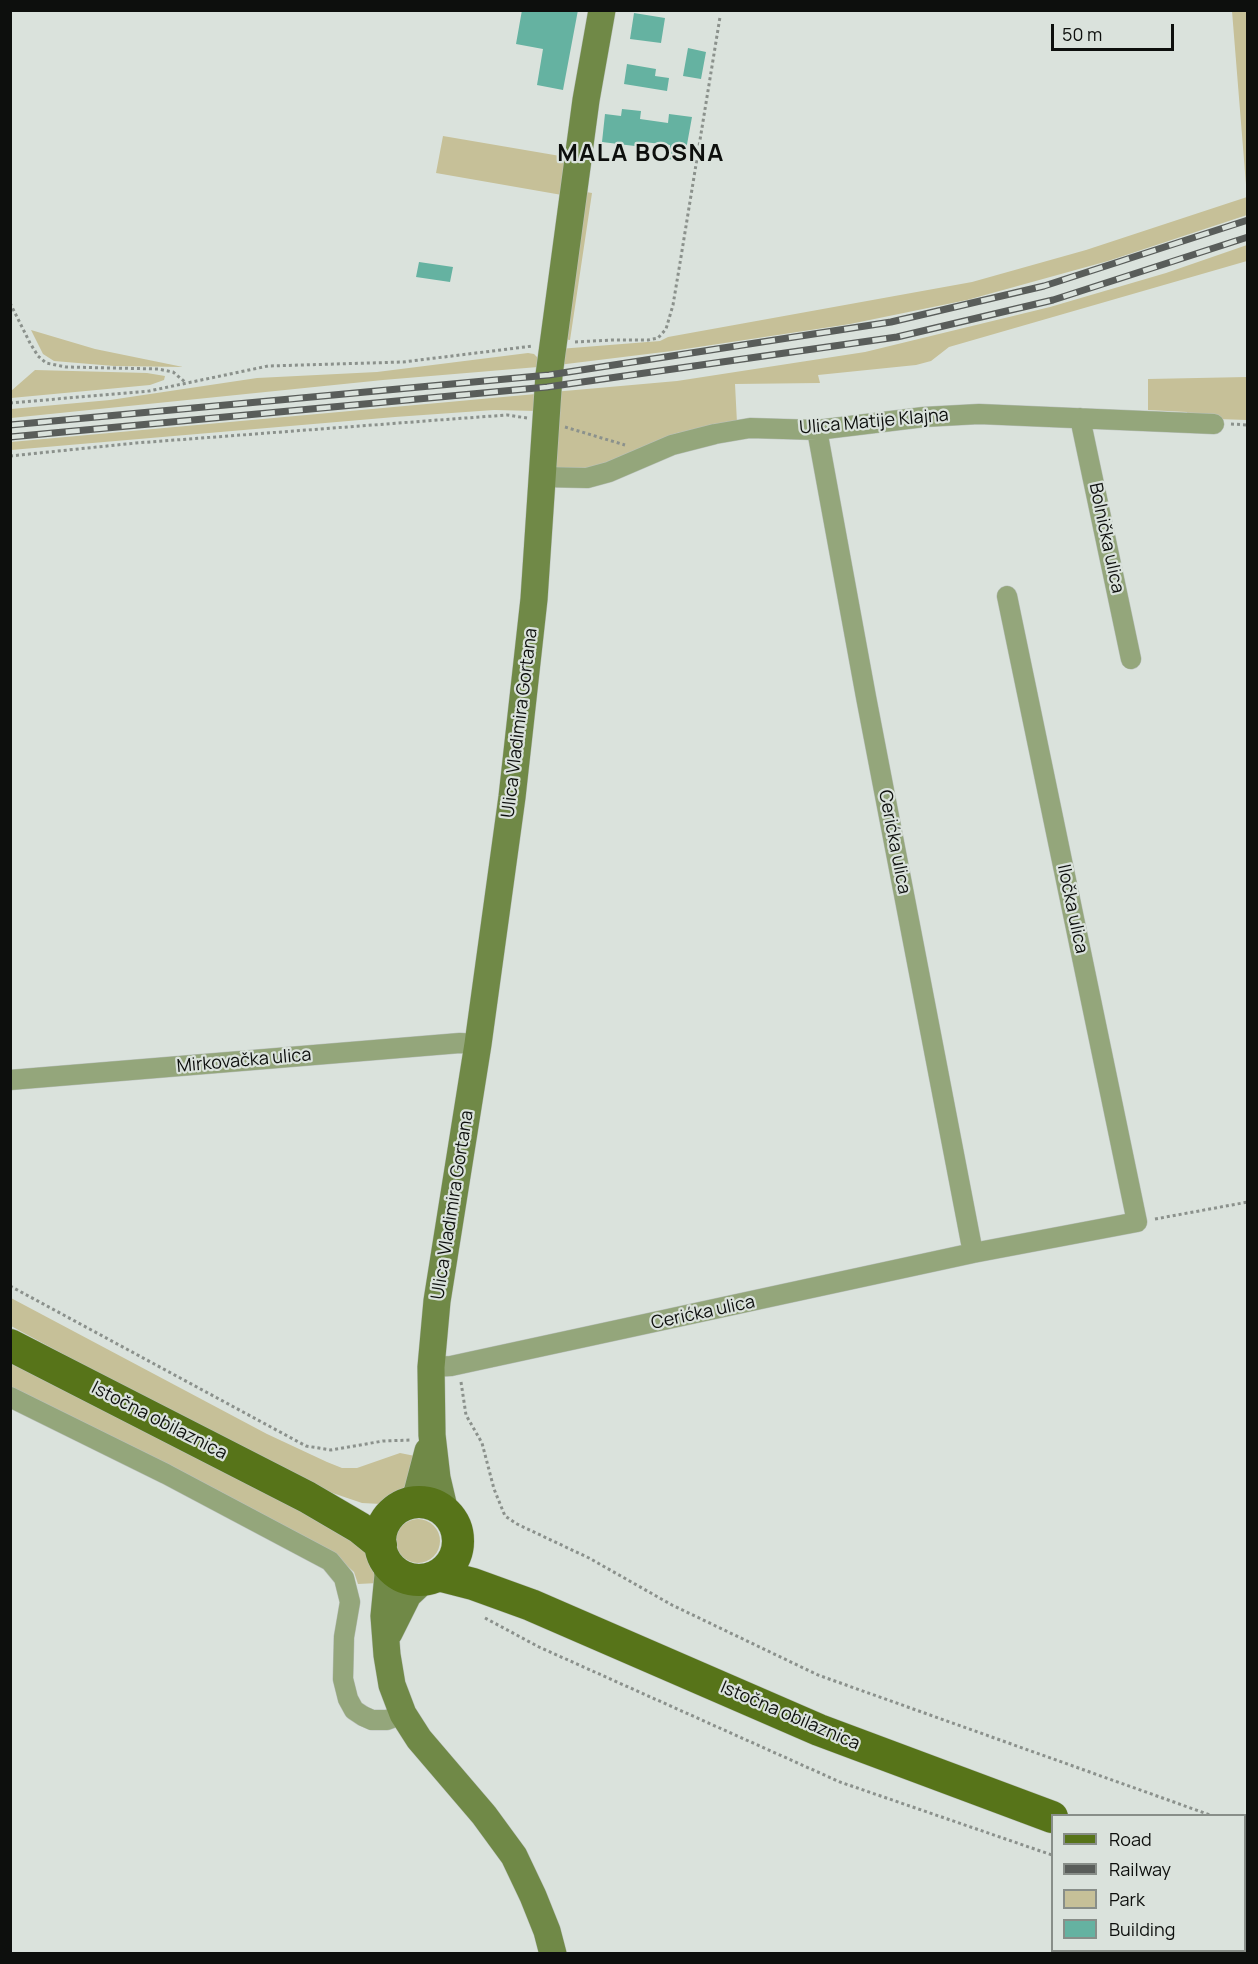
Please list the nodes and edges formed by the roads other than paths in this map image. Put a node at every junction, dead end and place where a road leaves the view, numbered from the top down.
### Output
1 (602, 10) edge
2 (1080, 418) junction
3 (1214, 423) dead end
4 (817, 430) junction
5 (543, 477) junction
6 (1007, 596) dead end
7 (1131, 659) dead end
8 (478, 1044) junction
9 (10, 1080) edge
10 (1137, 1222) joint
11 (973, 1253) junction
12 (10, 1345) edge
13 (431, 1367) junction
14 (10, 1397) edge
15 (432, 1435) junction
16 (307, 1497) junction
17 (403, 1507) junction
18 (445, 1512) junction
19 (458, 1542) junction
20 (383, 1553) junction
21 (431, 1577) junction
22 (531, 1605) junction
23 (386, 1639) junction
24 (403, 1714) junction
25 (1051, 1816) edge
26 (553, 1953) edge

1 - 5 main road, Ulica Vladimira Gortana
2 - 3 street, Ulica Matije Klajna
2 - 4 street, Ulica Matije Klajna
2 - 7 street, Bolnička ulica
4 - 5 street, Ulica Matije Klajna
4 - 11 street, Cerićka ulica
5 - 8 main road, Ulica Vladimira Gortana
6 - 10 street, Iločka ulica
8 - 9 street, Mirkovačka ulica
8 - 13 main road, Ulica Vladimira Gortana
10 - 11 street, Cerićka ulica
11 - 13 street, Cerićka ulica
12 - 16 main road, Istočna obilaznica
13 - 15 main road, Ulica Vladimira Gortana
14 - 24 street
15 - 17 main road, Ulica Vladimira Gortana
15 - 18 main road, Ulica Vladimira Gortana
16 - 17 main road, Istočna obilaznica
16 - 20 main road, Istočna obilaznica
17 - 18 main road
17 - 20 main road
18 - 19 main road
19 - 21 main road
19 - 22 main road, Istočna obilaznica
20 - 21 main road
20 - 23 main road
21 - 22 main road, Istočna obilaznica
21 - 23 main road
22 - 25 main road, Istočna obilaznica
23 - 24 main road
24 - 26 main road

